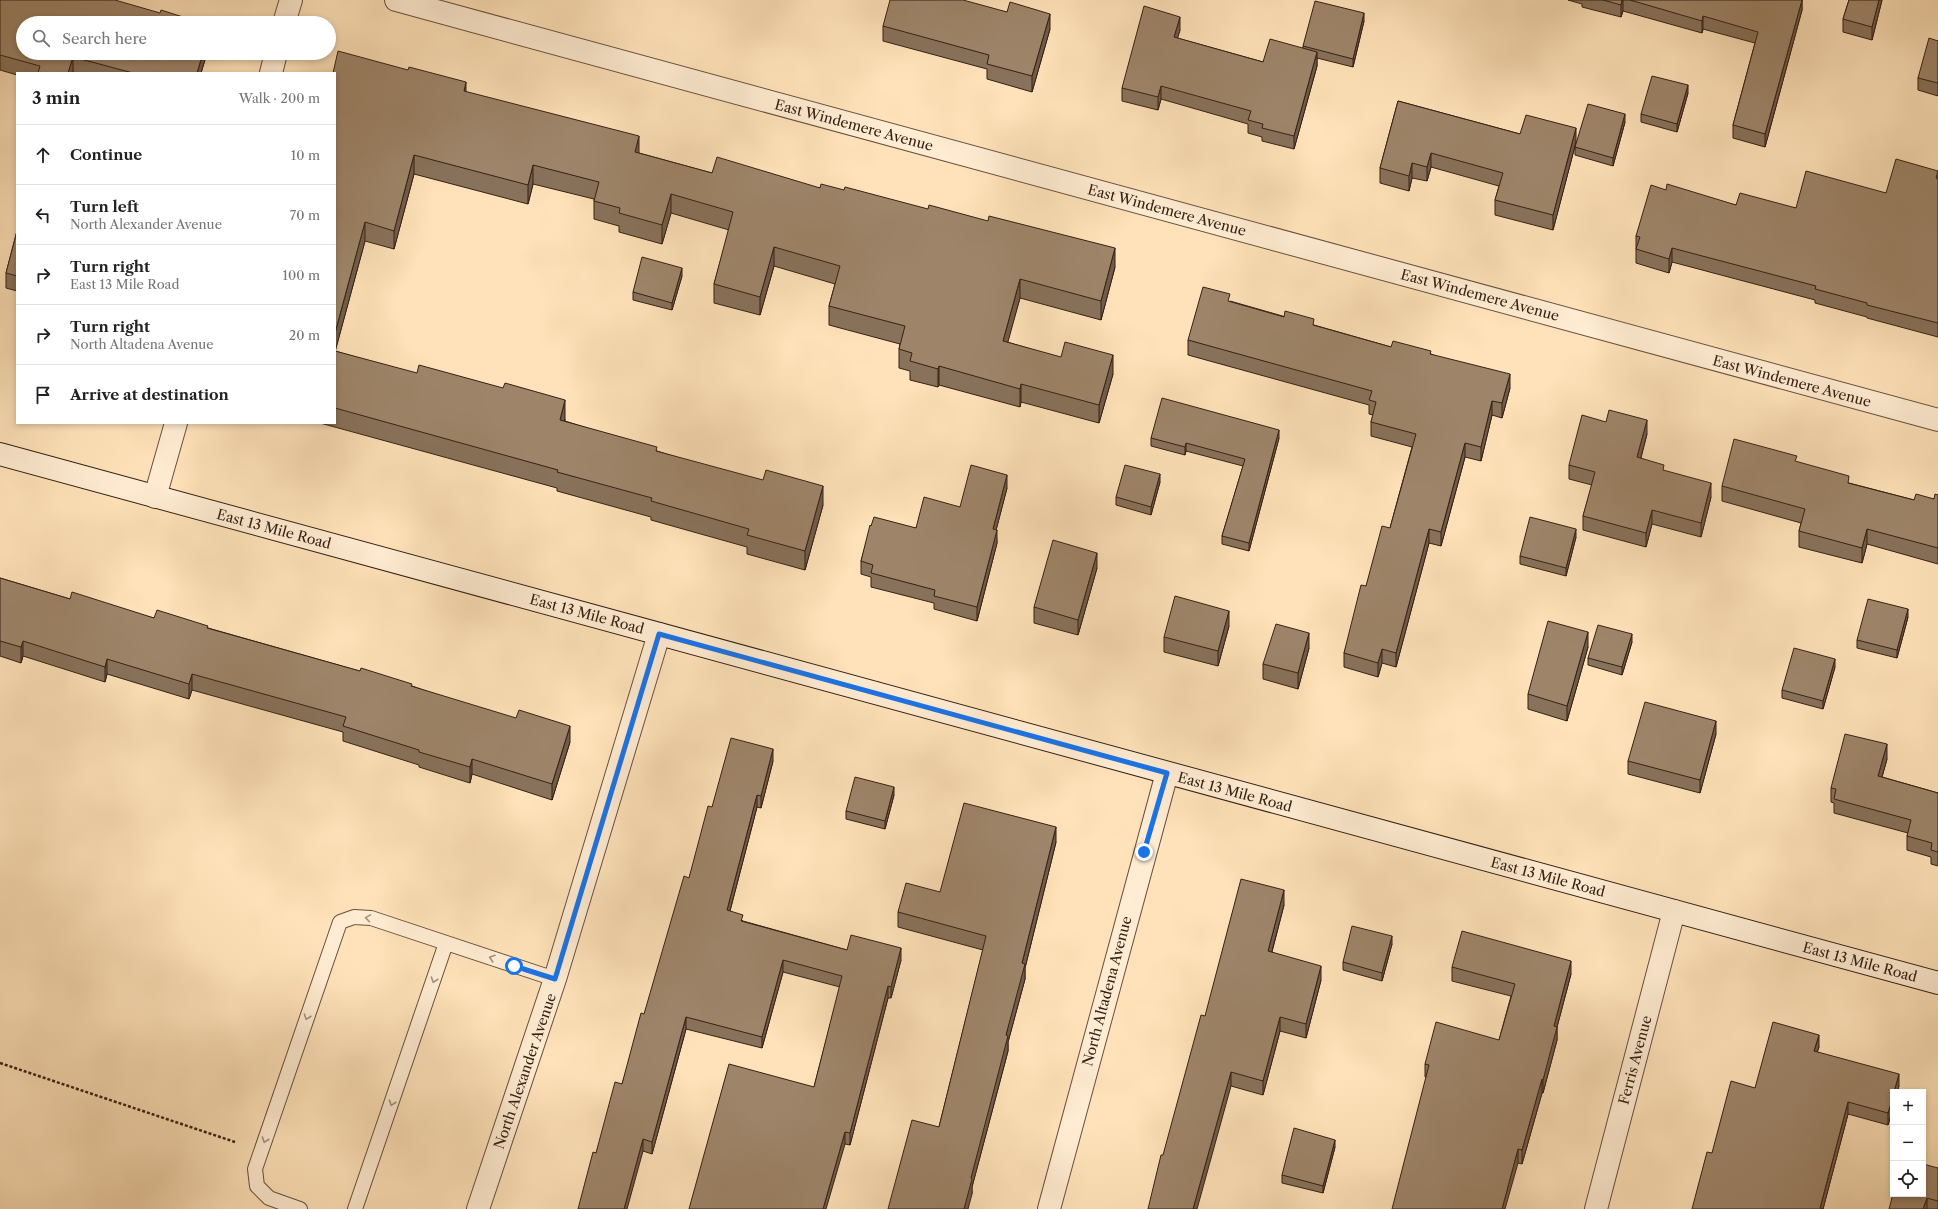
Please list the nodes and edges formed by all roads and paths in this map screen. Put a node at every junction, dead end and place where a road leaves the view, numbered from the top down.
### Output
1 (291, 0) edge
2 (396, 0) edge
3 (286, 16) edge
4 (274, 60) edge
5 (271, 72) edge
6 (1938, 420) edge
7 (176, 424) edge
8 (0, 454) edge
9 (155, 497) junction
10 (659, 634) junction
11 (1167, 773) junction
12 (1674, 911) junction
13 (446, 943) junction
14 (555, 979) junction
15 (1938, 983) edge
16 (0, 1063) edge
17 (236, 1142) dead end
18 (300, 1209) edge
19 (355, 1209) edge
20 (478, 1209) edge
21 (1049, 1209) edge
22 (1596, 1209) edge

1 - 3 street
2 - 6 street, East Windemere Avenue
4 - 5 street
7 - 9 street
8 - 9 street, East 13 Mile Road
9 - 10 street, East 13 Mile Road
10 - 11 street, East 13 Mile Road
10 - 14 street, North Alexander Avenue
11 - 12 street, East 13 Mile Road
11 - 21 street, North Altadena Avenue
12 - 15 street, East 13 Mile Road
12 - 22 street, Ferris Avenue
14 -> 13 lane
13 -> 18 lane
13 -> 19 lane
14 - 20 street, North Alexander Avenue
16 - 17 path

